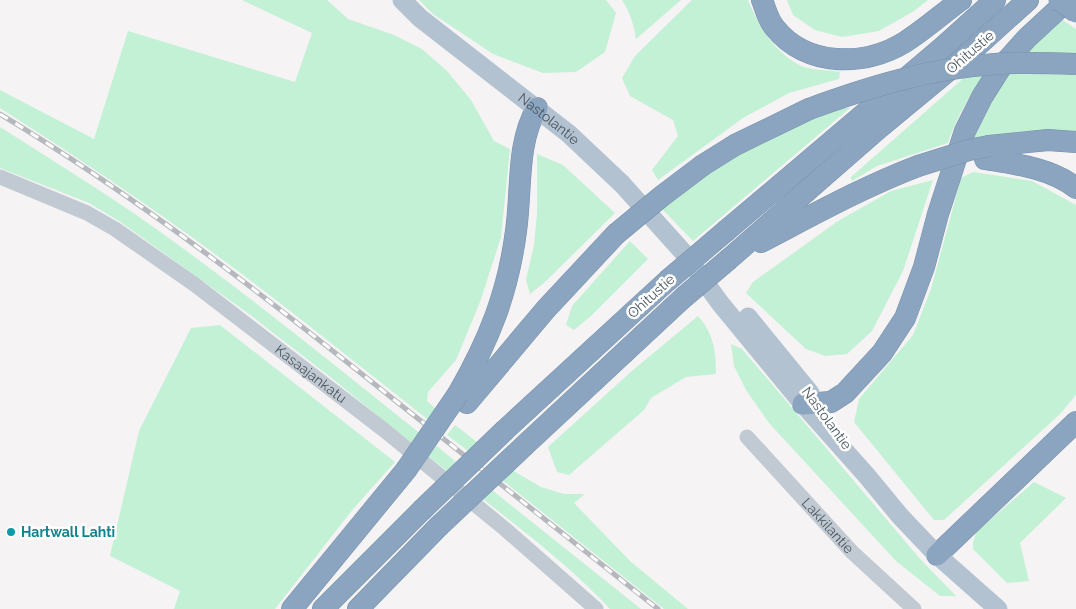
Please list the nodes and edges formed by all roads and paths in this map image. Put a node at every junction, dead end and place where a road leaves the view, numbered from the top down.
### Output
1 (402, 0) edge
2 (762, 0) edge
3 (960, 0) edge
4 (995, 0) edge
5 (1028, 0) edge
6 (1059, 0) edge
7 (1068, 0) edge
8 (1076, 12) edge
9 (1076, 64) edge
10 (537, 108) junction
11 (1076, 142) edge
12 (987, 153) junction
13 (0, 177) edge
14 (1076, 188) edge
15 (730, 259) junction
16 (463, 399) junction
17 (811, 404) junction
18 (1076, 422) edge
19 (747, 437) dead end
20 (937, 555) junction
21 (292, 609) edge
22 (323, 609) edge
23 (358, 609) edge
24 (596, 609) edge
25 (914, 609) edge
26 (998, 609) edge

1 - 10 main road, Nastolantie
2 - 3 highway
4 - 22 highway, Ohitustie, bridge
5 - 15 highway, Ohitustie
6 - 8 highway, bridge
7 - 17 highway
9 - 16 highway, bridge
10 - 16 highway
10 - 17 main road, Nastolantie
11 - 12 highway
12 - 14 highway
12 - 15 highway, bridge
13 - 24 street, Kasaajankatu
15 - 23 highway, Ohitustie, bridge
16 - 21 highway, bridge
17 - 20 main road, Nastolantie
18 - 20 highway
19 - 25 street, Lakkilantie
20 - 26 main road, Nastolantie

